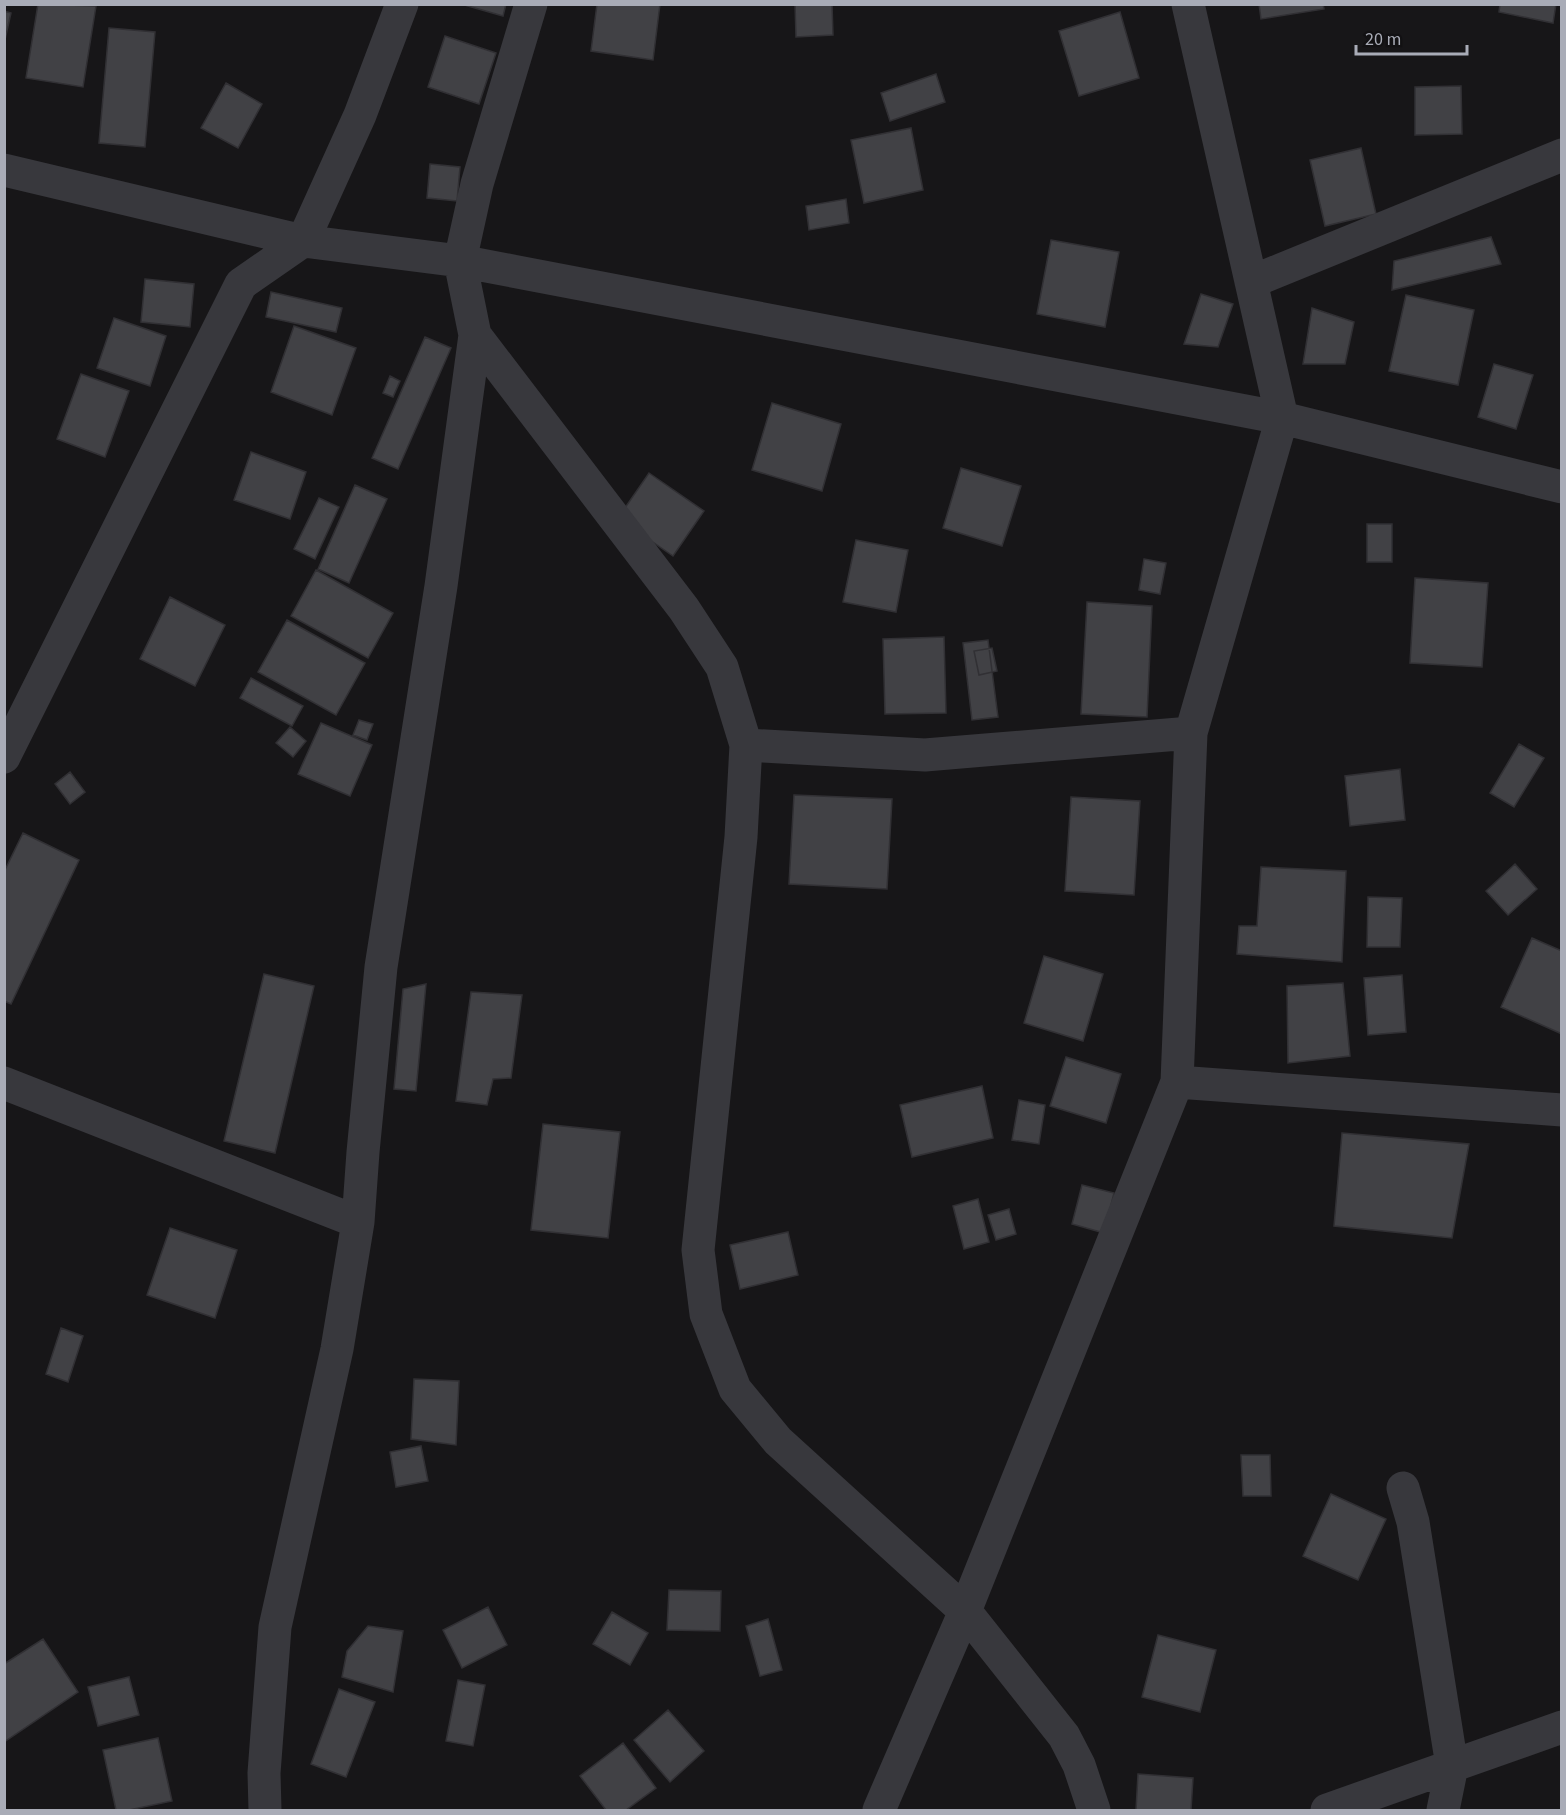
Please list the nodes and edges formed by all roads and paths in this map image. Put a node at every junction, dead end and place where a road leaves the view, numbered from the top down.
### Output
1 (402, 4) edge
2 (531, 4) edge
3 (1188, 4) edge
4 (1562, 155) edge
5 (4, 170) edge
6 (303, 241) junction
7 (460, 261) junction
8 (1251, 282) junction
9 (475, 335) junction
10 (1282, 418) junction
11 (1562, 487) edge
12 (1191, 733) junction
13 (746, 745) junction
14 (4, 757) edge
15 (1177, 1082) junction
16 (4, 1083) edge
17 (1562, 1110) edge
18 (358, 1222) junction
19 (1403, 1488) dead end
20 (965, 1611) junction
21 (1562, 1727) edge
22 (1452, 1766) junction
23 (265, 1810) edge
24 (879, 1810) edge
25 (1094, 1810) edge
26 (1327, 1810) edge
27 (1443, 1810) edge

1 - 6 street
2 - 7 street
3 - 8 street
4 - 8 street
5 - 6 street
6 - 7 street
6 - 14 street
7 - 9 street
7 - 10 street
8 - 10 street
9 - 13 street
9 - 18 street
10 - 11 street
10 - 12 street
12 - 13 street
12 - 15 street
13 - 20 street
15 - 17 street
15 - 20 street
16 - 18 street
18 - 23 street
19 - 22 street
20 - 24 street
20 - 25 street
21 - 22 street
22 - 26 street
22 - 27 street

